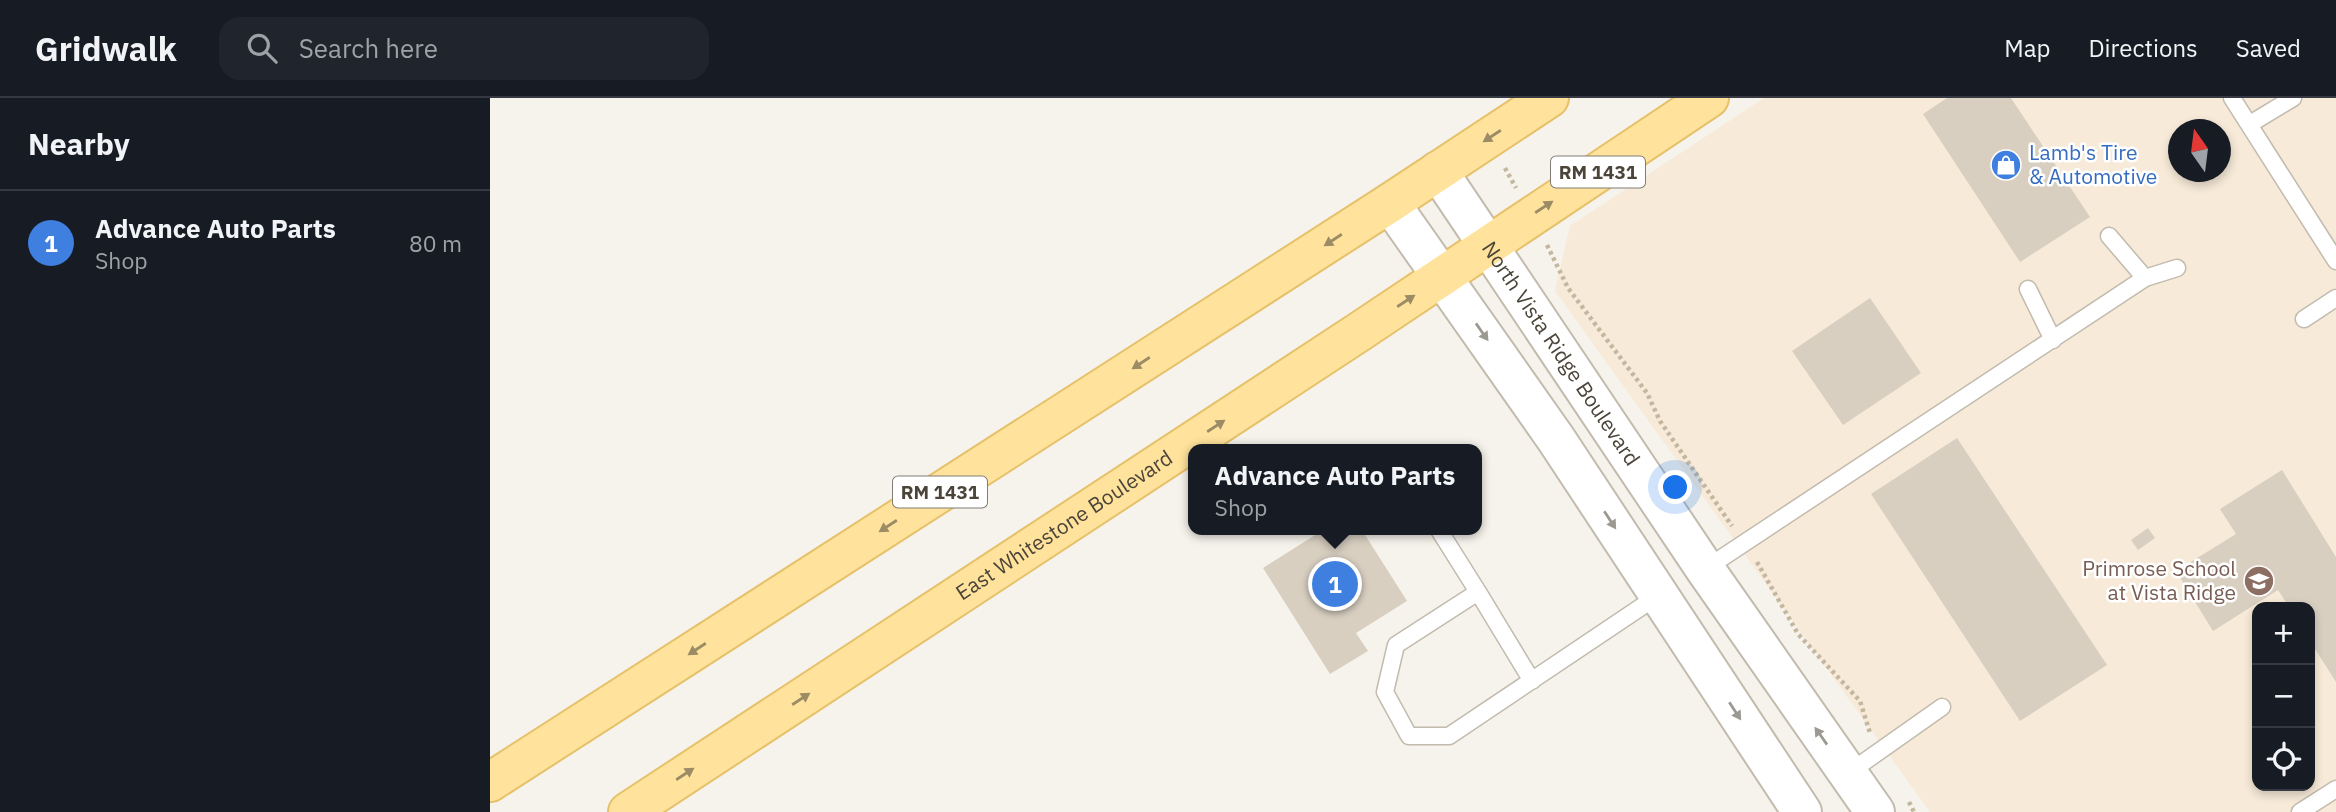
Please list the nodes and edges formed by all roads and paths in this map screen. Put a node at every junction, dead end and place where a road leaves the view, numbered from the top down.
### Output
1 (1549, 98) edge
2 (1709, 98) edge
3 (2232, 98) edge
4 (2293, 98) edge
5 (2250, 124) junction
6 (1438, 171) junction
7 (1390, 203) junction
8 (2109, 236) dead end
9 (1488, 245) junction
10 (2336, 261) edge
11 (1558, 265) dead end
12 (2177, 268) dead end
13 (1443, 276) junction
14 (2145, 278) junction
15 (2028, 289) dead end
16 (2336, 298) edge
17 (2304, 319) dead end
18 (2053, 340) junction
19 (1727, 518) dead end
20 (1442, 535) edge
21 (1705, 569) junction
22 (1762, 569) dead end
23 (1478, 592) junction
24 (1659, 595) junction
25 (1532, 681) junction
26 (1942, 707) dead end
27 (1870, 734) dead end
28 (1847, 774) junction
29 (490, 782) edge
30 (2336, 789) edge
31 (628, 812) edge
32 (1802, 812) edge
33 (1875, 812) edge
34 (2300, 812) edge

1 -> 6 main road, RM 1431
9 -> 2 main road, East Whitestone Boulevard / RM 1431
3 - 5 lane
4 - 5 lane
5 - 10 lane
6 - 7 main road, RM 1431
6 - 9 street, North Vista Ridge Boulevard
7 - 13 street
7 -> 29 main road, RM 1431
8 - 14 lane
9 - 13 main road, East Whitestone Boulevard / RM 1431
9 - 21 street, North Vista Ridge Boulevard
11 - 19 path
12 - 14 lane
13 -> 24 street
31 -> 13 main road, East Whitestone Boulevard / RM 1431
14 - 18 lane
15 - 18 lane
16 - 17 lane
18 - 21 lane
20 - 23 lane
28 -> 21 street, North Vista Ridge Boulevard
22 - 27 path
23 - 25 lane
23 - 25 lane
24 - 25 lane
24 -> 32 street
26 - 28 lane
28 - 33 street, North Vista Ridge Boulevard
30 - 34 lane

